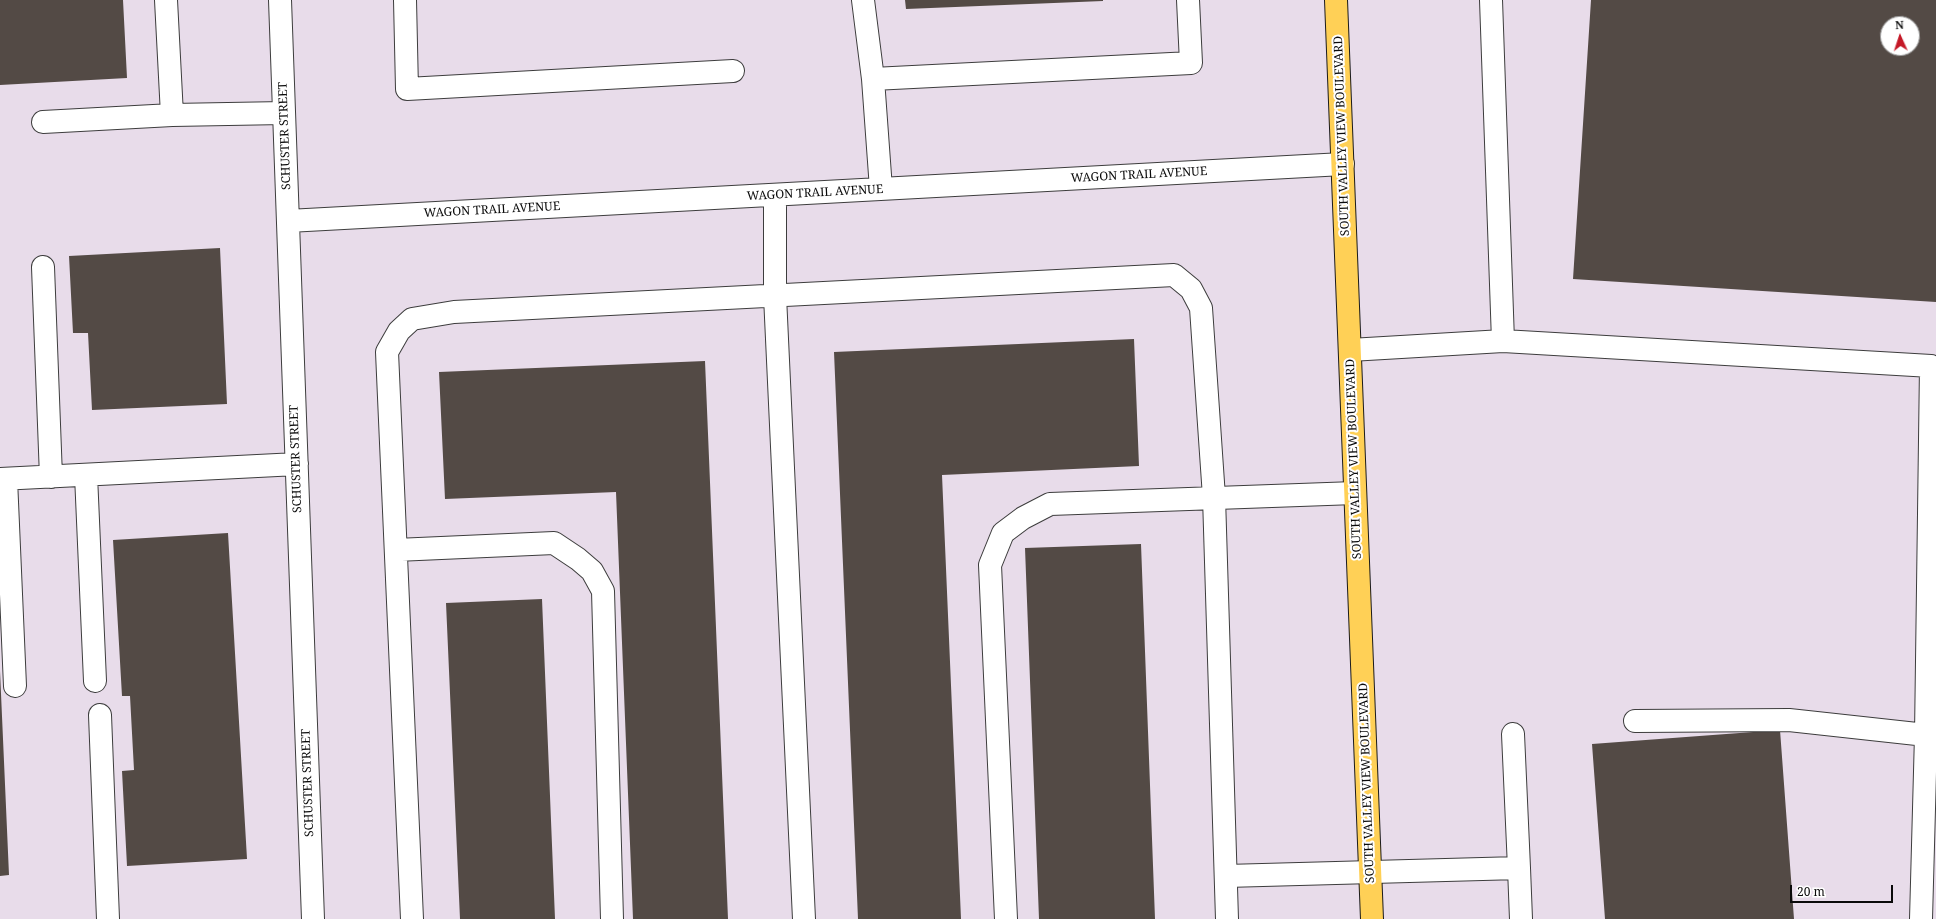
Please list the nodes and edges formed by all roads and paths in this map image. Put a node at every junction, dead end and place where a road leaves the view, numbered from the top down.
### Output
1 (166, 0) edge
2 (280, 0) edge
3 (405, 0) edge
4 (863, 0) edge
5 (1188, 0) edge
6 (1336, 0) edge
7 (1491, 0) edge
8 (733, 72) dead end
9 (873, 79) junction
10 (284, 113) junction
11 (172, 115) junction
12 (43, 122) dead end
13 (1343, 164) junction
14 (881, 189) junction
15 (775, 195) junction
16 (288, 221) junction
17 (43, 267) dead end
18 (775, 296) junction
19 (1504, 341) junction
20 (1350, 350) junction
21 (1933, 366) edge
22 (297, 464) junction
23 (86, 475) junction
24 (51, 477) junction
25 (3, 479) edge
26 (1355, 493) junction
27 (1214, 497) junction
28 (396, 550) junction
29 (95, 681) dead end
30 (15, 686) dead end
31 (100, 715) dead end
32 (1635, 721) dead end
33 (1513, 734) dead end
34 (1926, 735) junction
35 (1519, 868) junction
36 (1371, 872) junction
37 (1226, 876) junction
38 (108, 919) edge
39 (313, 919) edge
40 (412, 919) edge
41 (612, 919) edge
42 (804, 919) edge
43 (1006, 919) edge
44 (1227, 919) edge
45 (1372, 919) edge
46 (1521, 919) edge
47 (1921, 919) edge

1 - 11 street
2 - 10 street, SCHUSTER STREET
3 - 8 street
4 - 9 street
5 - 9 street
6 - 13 main road, SOUTH VALLEY VIEW BOULEVARD
7 - 19 street
9 - 14 street
10 - 11 street
10 - 16 street, SCHUSTER STREET
11 - 12 street
13 - 14 street, WAGON TRAIL AVENUE
13 - 20 main road, SOUTH VALLEY VIEW BOULEVARD
14 - 15 street, WAGON TRAIL AVENUE
15 - 16 street, WAGON TRAIL AVENUE
15 - 18 street
16 - 22 street, SCHUSTER STREET
17 - 24 street
18 - 27 street
18 - 28 street
18 - 42 street
19 - 20 street
19 - 21 street
20 - 26 main road, SOUTH VALLEY VIEW BOULEVARD
21 - 34 street
22 - 23 street
22 - 39 street, SCHUSTER STREET
23 - 24 street
23 - 29 street
24 - 25 street
25 - 30 street
26 - 27 street
26 - 36 main road, SOUTH VALLEY VIEW BOULEVARD
27 - 37 street
27 - 43 street
28 - 40 street
28 - 41 street
31 - 38 street
32 - 34 street
33 - 35 street
34 - 47 street
35 - 36 street
35 - 46 street
36 - 37 street
36 - 45 main road, SOUTH VALLEY VIEW BOULEVARD
37 - 44 street

